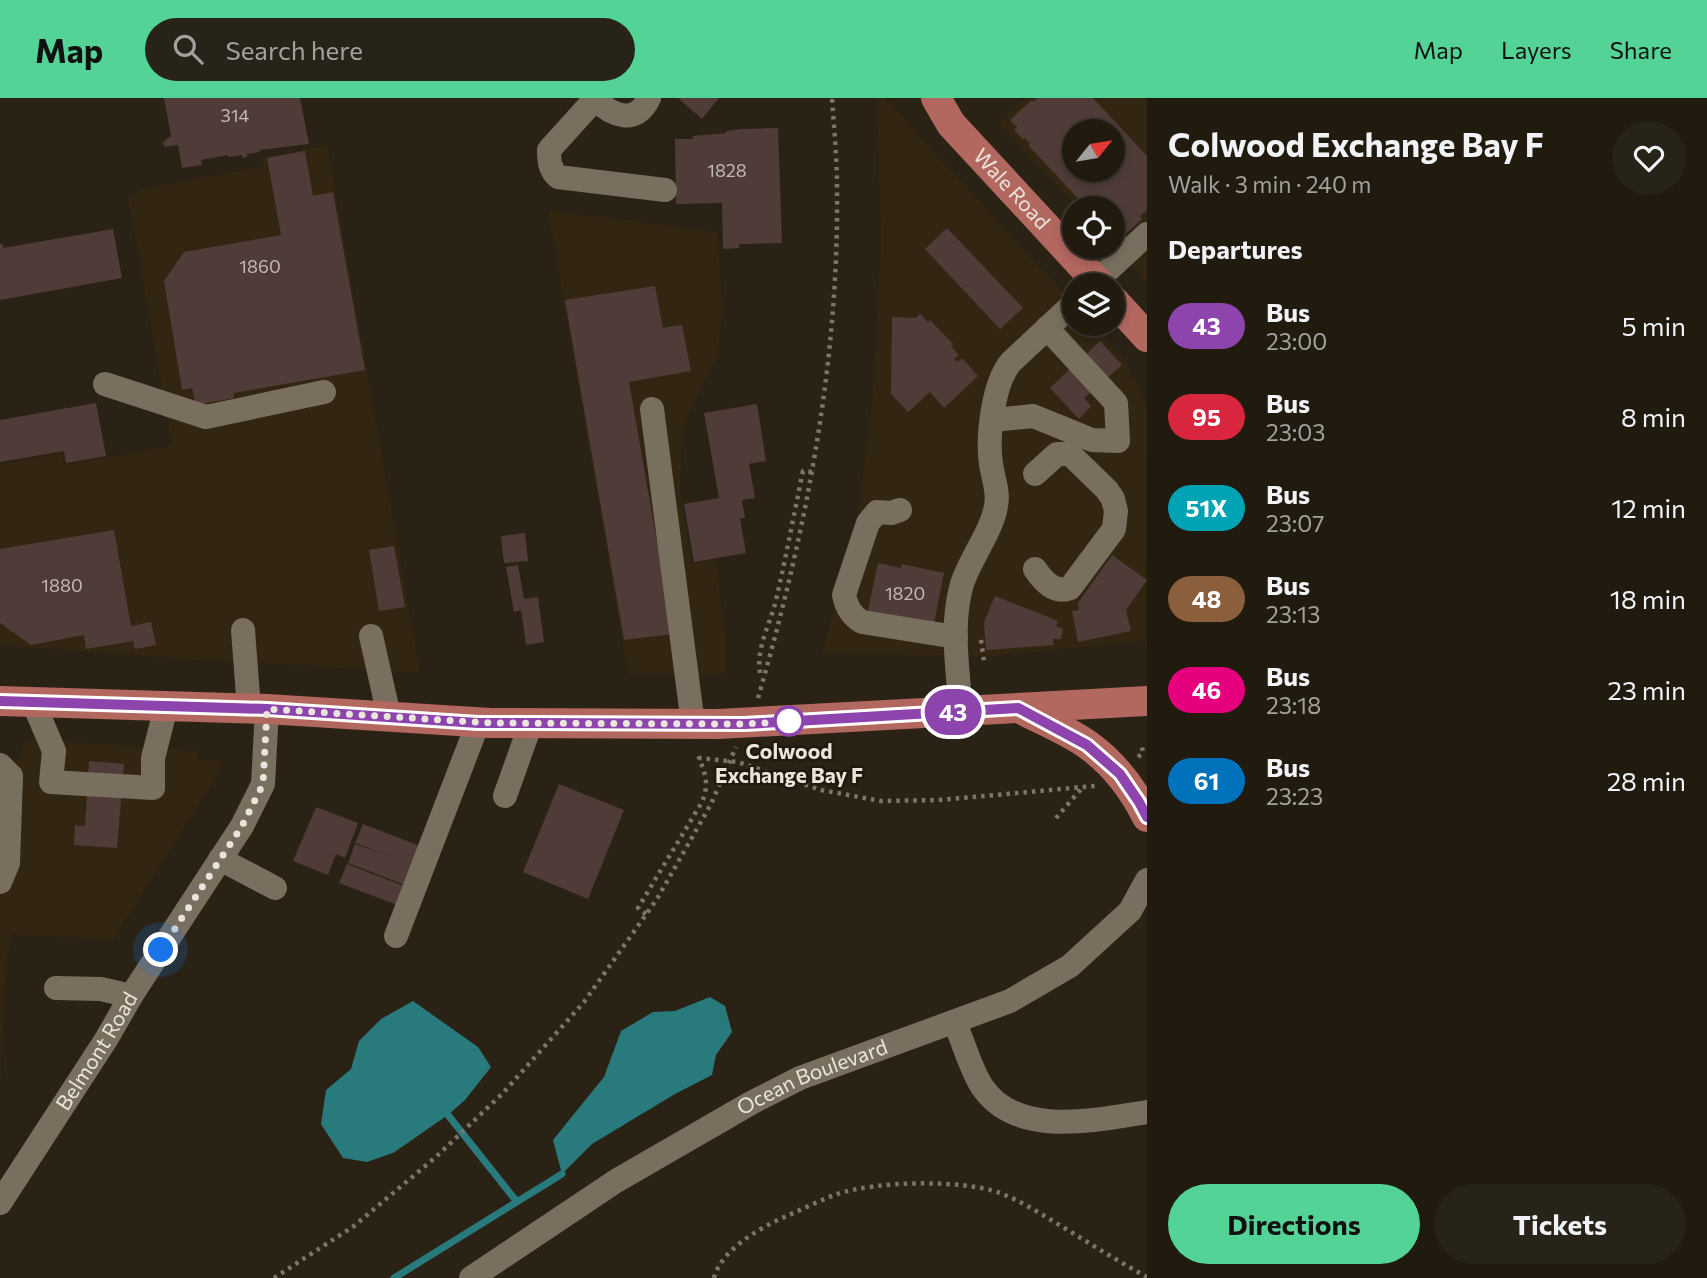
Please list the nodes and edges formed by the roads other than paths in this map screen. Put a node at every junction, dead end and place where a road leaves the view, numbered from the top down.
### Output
1 (649, 98) edge
2 (912, 98) edge
3 (936, 98) edge
4 (595, 99) edge
5 (951, 124) junction
6 (665, 190) dead end
7 (1147, 234) edge
8 (1086, 273) edge
9 (1113, 273) edge
10 (1062, 314) edge
11 (1125, 314) edge
12 (1047, 328) junction
13 (1147, 337) edge
14 (105, 384) dead end
15 (324, 392) dead end
16 (652, 409) dead end
17 (993, 420) junction
18 (1035, 474) dead end
19 (895, 511) dead end
20 (1035, 569) dead end
21 (243, 630) dead end
22 (371, 636) dead end
23 (956, 637) junction
24 (0, 701) edge
25 (1147, 701) edge
26 (33, 702) junction
27 (166, 707) junction
28 (1018, 708) junction
29 (258, 709) junction
30 (961, 712) junction
31 (388, 716) junction
32 (478, 723) junction
33 (531, 723) junction
34 (693, 724) junction
35 (0, 765) edge
36 (505, 796) dead end
37 (1147, 817) edge
38 (220, 859) junction
39 (1147, 880) edge
40 (0, 882) edge
41 (275, 888) dead end
42 (396, 936) dead end
43 (56, 988) dead end
44 (131, 996) junction
45 (955, 1023) junction
46 (1147, 1112) edge
47 (4, 1188) edge
48 (471, 1278) edge

1 - 4 street
2 - 5 main road, Wale Road
3 - 5 main road, Wale Road
4 - 6 street
5 - 8 main road, Wale Road
7 - 9 street
10 - 12 street
11 - 13 main road, Wale Road
12 - 17 street
12 - 17 street
14 - 15 street
16 - 34 street
17 - 23 street
18 - 20 street
19 - 23 street
21 - 29 street, Belmont Road
22 - 31 street
23 - 30 street
24 - 26 main road
25 - 28 main road
26 - 27 main road
26 - 27 street
27 - 29 main road
28 - 30 main road
28 - 37 main road
29 - 31 main road
29 - 38 street, Belmont Road
30 - 34 main road
31 - 32 main road
32 - 33 main road
32 - 42 street
33 - 34 main road
33 - 36 street
35 - 40 street
38 - 41 street
38 - 44 street, Belmont Road
39 - 45 street, Ocean Boulevard
43 - 44 street
44 - 47 street, Belmont Road
45 - 46 street
45 - 48 street, Ocean Boulevard

